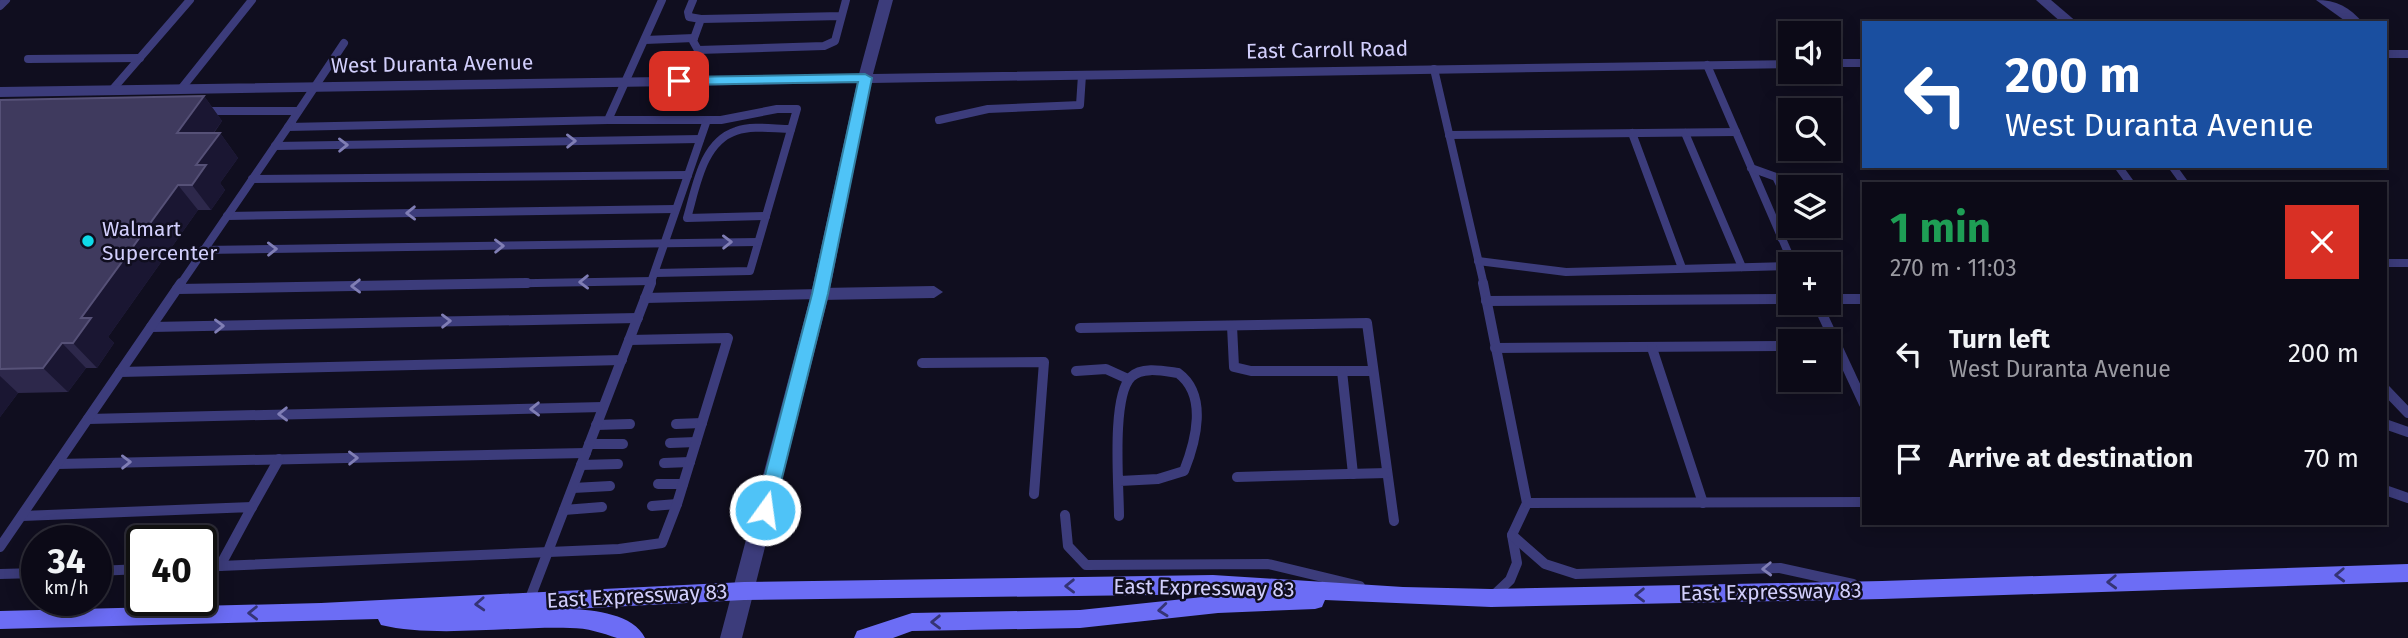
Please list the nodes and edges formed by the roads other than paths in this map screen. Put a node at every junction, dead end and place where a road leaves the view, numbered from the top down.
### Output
1 (6, 0) edge
2 (190, 0) edge
3 (251, 0) edge
4 (662, 0) edge
5 (693, 0) edge
6 (846, 0) edge
7 (886, 0) edge
8 (2044, 1) edge
9 (2324, 1) edge
10 (0, 6) edge
11 (841, 16) junction
12 (701, 19) junction
13 (2050, 21) edge
14 (2069, 21) edge
15 (2334, 21) edge
16 (2354, 21) edge
17 (694, 38) junction
18 (645, 40) junction
19 (344, 43) dead end
20 (2387, 54) edge
21 (2408, 54) edge
22 (140, 58) junction
23 (28, 59) dead end
24 (1862, 62) edge
25 (1841, 63) edge
26 (1778, 64) edge
27 (1706, 65) junction
28 (1434, 69) junction
29 (1082, 75) junction
30 (865, 78) junction
31 (626, 82) junction
32 (314, 87) junction
33 (181, 89) junction
34 (112, 90) junction
35 (0, 92) edge
36 (192, 111) edge
37 (298, 111) junction
38 (608, 120) junction
39 (707, 120) junction
40 (939, 120) dead end
41 (288, 127) junction
42 (791, 129) junction
43 (1735, 132) junction
44 (1632, 133) junction
45 (1685, 133) junction
46 (1449, 135) junction
47 (700, 139) junction
48 (275, 146) junction
49 (1751, 168) junction
50 (688, 175) junction
51 (252, 179) junction
52 (1778, 181) edge
53 (674, 214) junction
54 (227, 216) junction
55 (766, 216) junction
56 (687, 218) junction
57 (1778, 229) edge
58 (1782, 238) edge
59 (758, 242) junction
60 (663, 243) junction
61 (204, 250) junction
62 (1787, 252) edge
63 (1478, 261) junction
64 (2387, 263) edge
65 (2407, 264) edge
66 (1778, 266) edge
67 (1742, 267) junction
68 (1682, 268) junction
69 (653, 277) junction
70 (177, 289) junction
71 (934, 292) dead end
72 (820, 294) junction
73 (645, 298) junction
74 (1778, 299) edge
75 (1841, 299) edge
76 (1862, 299) edge
77 (1486, 301) junction
78 (638, 318) junction
79 (1233, 326) junction
80 (151, 327) junction
81 (1080, 328) dead end
82 (629, 340) junction
83 (1778, 346) edge
84 (1495, 348) junction
85 (1652, 348) junction
86 (622, 360) junction
87 (1841, 362) edge
88 (922, 363) dead end
89 (1076, 371) dead end
90 (1342, 371) junction
91 (1373, 371) junction
92 (120, 372) junction
93 (1128, 379) junction
94 (2387, 391) edge
95 (1862, 400) edge
96 (604, 407) junction
97 (2408, 413) edge
98 (88, 419) junction
99 (702, 423) junction
100 (676, 424) dead end
101 (596, 425) junction
102 (630, 425) dead end
103 (2387, 425) edge
104 (2408, 432) edge
105 (696, 442) junction
106 (670, 443) dead end
107 (624, 444) dead end
108 (588, 448) junction
109 (279, 459) junction
110 (690, 462) junction
111 (664, 463) dead end
112 (57, 464) junction
113 (618, 464) dead end
114 (581, 465) junction
115 (1387, 473) junction
116 (1353, 474) junction
117 (1237, 477) dead end
118 (1120, 481) junction
119 (658, 484) dead end
120 (683, 484) junction
121 (610, 486) dead end
122 (573, 488) junction
123 (2387, 491) edge
124 (1034, 494) dead end
125 (2408, 498) edge
126 (1862, 502) edge
127 (1527, 503) junction
128 (1703, 503) junction
129 (677, 504) junction
130 (652, 506) dead end
131 (252, 507) junction
132 (602, 507) dead end
133 (564, 510) junction
134 (1065, 515) dead end
135 (22, 516) junction
136 (1119, 516) dead end
137 (1394, 521) dead end
138 (1512, 535) junction
139 (0, 547) edge
140 (548, 551) junction
141 (217, 566) edge
142 (220, 566) junction
143 (21, 573) edge
144 (2408, 573) edge
145 (0, 574) edge
146 (1882, 590) junction
147 (744, 591) junction
148 (1403, 596) junction
149 (1491, 598) junction
150 (529, 602) junction
151 (321, 612) junction
152 (0, 620) edge
153 (634, 638) edge
154 (731, 638) edge
155 (865, 638) edge

1 - 10 lane
2 - 22 lane
3 - 33 lane
4 - 18 lane
5 - 12 lane
6 - 11 lane
7 - 30 street
8 - 13 street
8 - 14 street
9 - 15 street
9 - 16 street
11 - 12 lane
11 - 17 lane
12 - 17 lane
17 - 18 lane
18 - 31 lane
19 - 32 lane
20 - 21 street
22 - 23 lane
22 - 34 lane
24 - 25 street
26 - 27 street, East Carroll Road
27 - 28 street, East Carroll Road
27 - 43 lane
28 - 29 street, East Carroll Road
28 - 46 lane
29 - 30 street, East Carroll Road
29 - 40 lane
30 - 31 street, West Duranta Avenue
30 - 72 street
31 - 32 street, West Duranta Avenue
31 - 38 lane
32 - 33 street, West Duranta Avenue
32 - 37 lane
33 - 34 street, West Duranta Avenue
34 - 35 street, West Duranta Avenue
36 - 37 lane
37 - 41 lane
38 - 39 lane
38 - 41 lane
39 - 42 lane
39 - 47 lane
41 - 48 lane
42 - 55 lane
42 - 56 lane
43 - 45 lane
43 - 49 lane
44 - 45 lane
44 - 46 lane
44 - 68 lane
45 - 67 lane
46 - 63 lane
48 -> 47 lane
47 - 50 lane
48 - 51 lane
49 - 52 lane
49 - 57 lane
50 - 51 lane
50 - 53 lane
51 - 54 lane
53 -> 54 lane
53 - 56 lane
53 - 60 lane
54 - 61 lane
55 - 56 lane
55 - 59 lane
58 - 62 lane
60 -> 59 lane
59 - 69 lane
61 -> 60 lane
60 - 69 lane
61 - 70 lane
63 - 68 lane
63 - 77 lane
64 - 65 lane
66 - 67 lane
67 - 68 lane
69 -> 70 lane
69 - 73 lane
70 - 80 lane
71 - 72 street
72 - 73 lane
72 - 147 street
73 - 78 lane
74 - 77 lane
75 - 76 lane
77 - 84 lane
80 -> 78 lane
78 - 82 lane
79 - 81 lane
79 - 90 lane
79 - 91 lane
80 - 92 lane
82 - 86 lane
82 - 99 lane
83 - 85 lane
84 - 85 lane
84 - 127 lane
85 - 128 lane
86 - 92 lane
86 - 96 lane
87 - 95 lane
88 - 124 lane
89 - 93 lane
90 - 91 lane
90 - 116 lane
91 - 115 lane
92 - 98 lane
93 - 118 lane
93 - 118 lane
94 - 97 lane
96 -> 98 lane
96 - 101 lane
98 - 112 lane
99 - 100 lane
99 - 105 lane
101 - 102 lane
101 - 108 lane
103 - 104 lane
105 - 106 lane
105 - 110 lane
107 - 108 lane
109 -> 108 lane
108 - 114 lane
112 -> 109 lane
109 - 131 lane
110 - 111 lane
110 - 120 lane
112 - 135 lane
113 - 114 lane
114 - 122 lane
115 - 116 lane
115 - 137 lane
116 - 117 lane
118 - 136 lane
119 - 120 lane
120 - 129 lane
121 - 122 lane
122 - 133 lane
123 - 125 lane
126 - 128 lane
127 - 128 lane
127 - 138 lane
129 - 130 lane
129 - 140 lane
131 - 135 lane
131 - 142 lane
132 - 133 lane
133 - 140 lane
134 - 148 lane
135 - 139 lane
146 -> 138 lane
138 - 149 lane
140 - 142 lane
140 - 150 lane
141 - 142 lane
143 - 145 lane
144 -> 146 main road, East Expressway 83
146 -> 149 main road, East Expressway 83
148 -> 147 main road, East Expressway 83
147 - 150 main road, East Expressway 83
147 - 154 street
148 - 149 main road, East Expressway 83
148 -> 155 main road
150 -> 151 main road, East Expressway 83
151 -> 152 main road, East Expressway 83
151 - 153 main road

